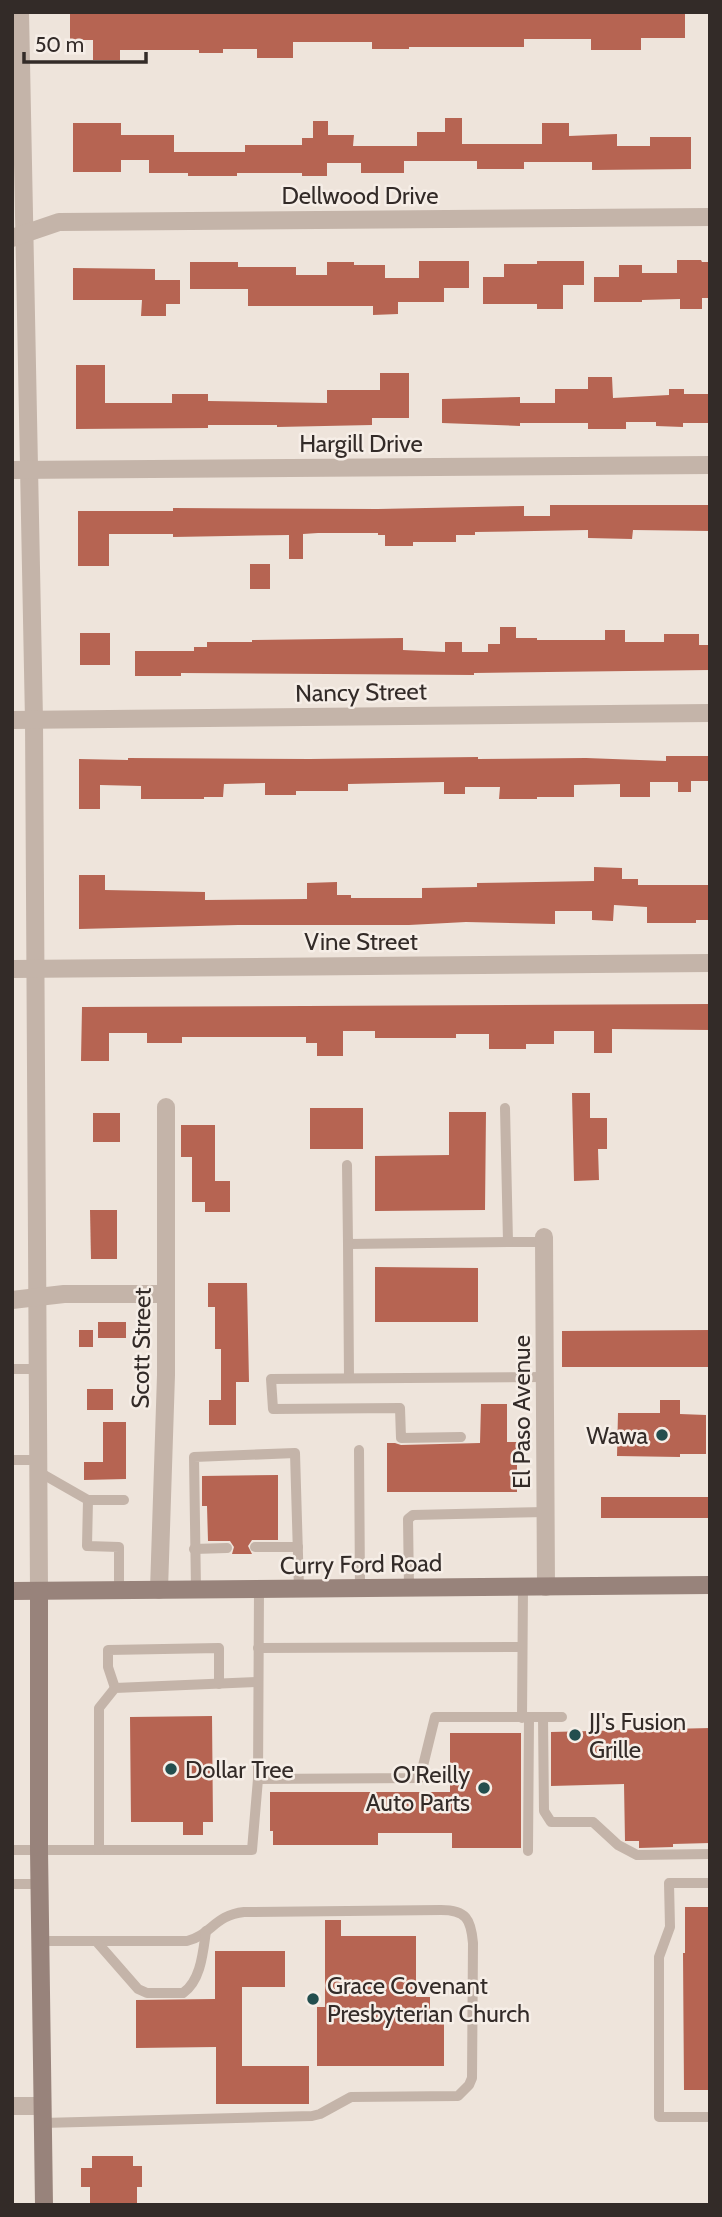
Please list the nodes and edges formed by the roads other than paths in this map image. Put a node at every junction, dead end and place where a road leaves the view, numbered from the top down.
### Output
1 (20, 12) edge
2 (16, 33) edge
3 (710, 217) edge
4 (19, 236) edge
5 (710, 465) edge
6 (20, 470) edge
7 (710, 713) edge
8 (12, 720) edge
9 (34, 720) junction
10 (710, 963) edge
11 (12, 969) edge
12 (37, 969) junction
13 (166, 1107) dead end
14 (505, 1108) dead end
15 (347, 1165) dead end
16 (544, 1240) joint
17 (508, 1242) junction
18 (348, 1244) junction
19 (166, 1294) junction
20 (38, 1297) junction
21 (12, 1300) edge
22 (12, 1369) edge
23 (38, 1369) junction
24 (545, 1377) junction
25 (349, 1378) junction
26 (461, 1437) dead end
27 (359, 1450) dead end
28 (12, 1461) edge
29 (39, 1466) junction
30 (88, 1500) junction
31 (124, 1500) dead end
32 (545, 1512) junction
33 (255, 1547) dead end
34 (298, 1547) junction
35 (227, 1548) dead end
36 (194, 1549) junction
37 (710, 1585) edge
38 (523, 1587) junction
39 (546, 1587) junction
40 (360, 1588) junction
41 (409, 1588) junction
42 (196, 1589) junction
43 (259, 1589) junction
44 (299, 1589) junction
45 (119, 1590) junction
46 (159, 1590) junction
47 (12, 1591) edge
48 (39, 1591) junction
49 (522, 1647) junction
50 (258, 1648) junction
51 (258, 1682) junction
52 (219, 1684) junction
53 (115, 1688) junction
54 (543, 1717) junction
55 (562, 1717) dead end
56 (525, 1718) junction
57 (258, 1779) junction
58 (12, 1850) edge
59 (39, 1850) junction
60 (99, 1850) junction
61 (528, 1851) dead end
62 (710, 1854) edge
63 (710, 1883) edge
64 (12, 1884) edge
65 (40, 1884) junction
66 (206, 1931) junction
67 (40, 1941) junction
68 (96, 1941) junction
69 (12, 2106) edge
70 (42, 2115) junction
71 (710, 2117) edge
72 (44, 2205) edge

1 - 2 street
2 - 4 street
3 - 4 street, Dellwood Drive
4 - 6 street
5 - 6 street, Hargill Drive
6 - 9 street
7 - 9 street, Nancy Street
8 - 9 street, Nancy Street
9 - 12 street
10 - 12 street, Vine Street
11 - 12 street, Vine Street
12 - 20 street
13 - 19 street, Scott Street
14 - 17 lane
15 - 18 lane
16 - 17 lane
16 - 24 street, El Paso Avenue
17 - 18 lane
18 - 25 lane
19 - 20 street
19 - 46 street, Scott Street
20 - 21 street
20 - 23 street
22 - 23 lane
23 - 29 street
24 - 25 lane
24 - 32 street, El Paso Avenue
25 - 26 lane
27 - 40 lane
28 - 29 lane
29 - 30 lane
29 - 48 street
30 - 31 lane
30 - 45 lane
32 - 39 street, El Paso Avenue
32 - 41 lane
33 - 34 lane
34 - 36 lane
34 - 44 lane
35 - 36 lane
36 - 42 lane
37 - 39 street, Curry Ford Road
38 - 39 street, Curry Ford Road
38 - 41 street, Curry Ford Road
38 - 49 lane
40 - 41 street, Curry Ford Road
40 - 44 street, Curry Ford Road
42 - 43 street, Curry Ford Road
42 - 46 street, Curry Ford Road
43 - 44 street, Curry Ford Road
43 - 50 lane
45 - 46 street, Curry Ford Road
45 - 48 street, Curry Ford Road
47 - 48 street, Curry Ford Road
48 - 59 street
49 - 50 lane
49 - 56 lane
50 - 51 lane
51 - 52 lane
51 - 57 lane
52 - 53 lane
52 - 53 lane
53 - 60 lane
54 - 55 lane
54 - 56 lane
54 - 62 lane
56 - 57 lane
56 - 61 lane
57 - 60 lane
58 - 59 lane
59 - 60 lane
59 - 65 street
63 - 71 lane
64 - 65 lane
65 - 67 street
66 - 68 lane
66 - 68 lane
66 - 70 lane
67 - 68 lane
67 - 70 street
69 - 70 street
70 - 72 street

